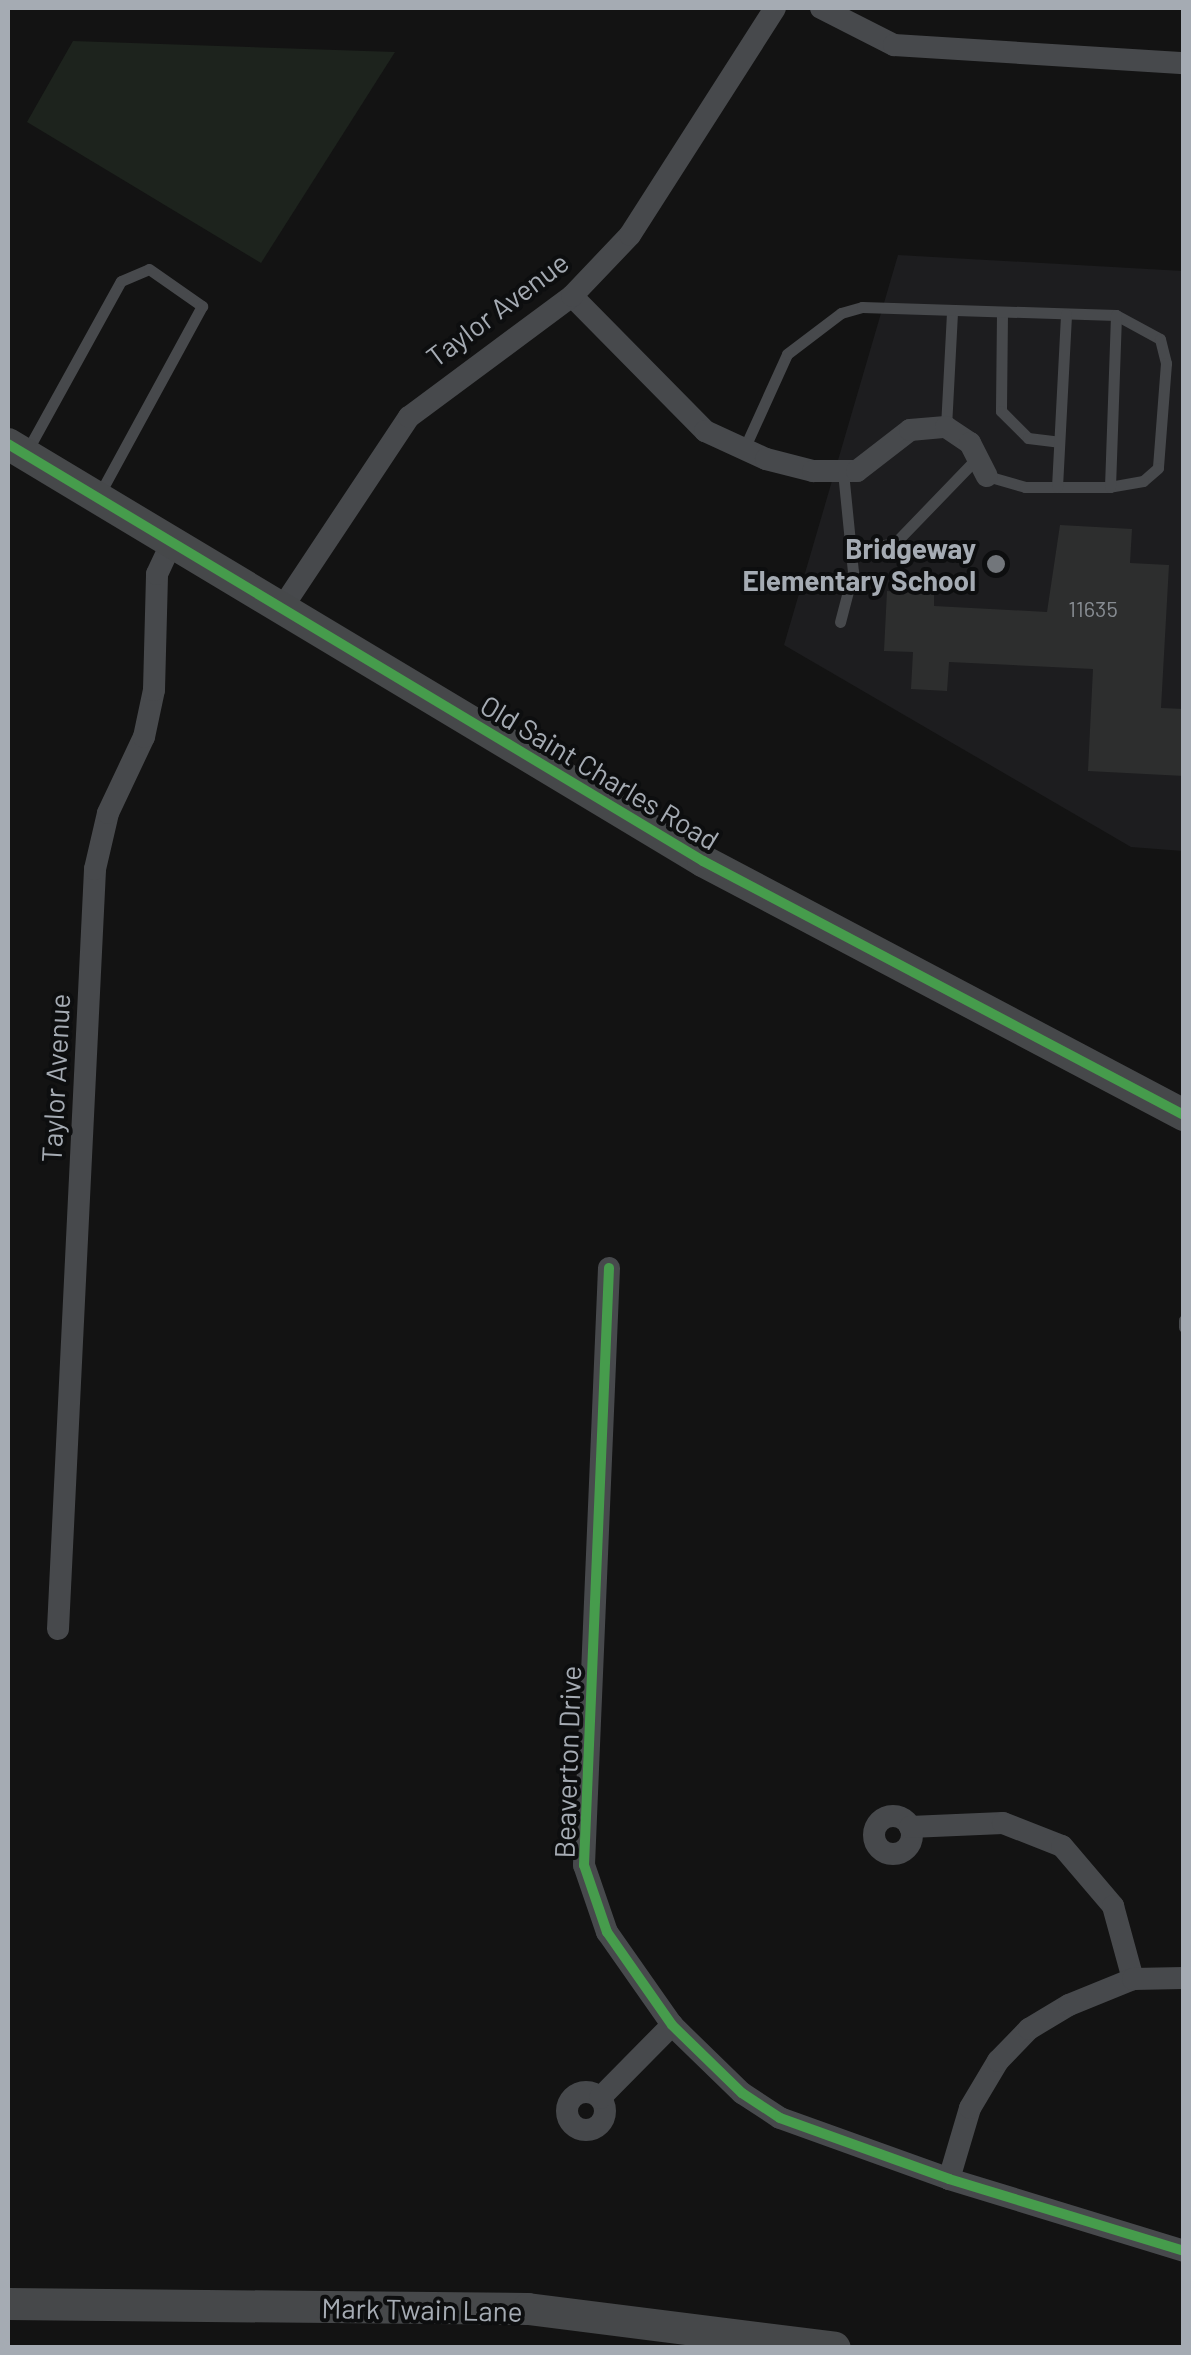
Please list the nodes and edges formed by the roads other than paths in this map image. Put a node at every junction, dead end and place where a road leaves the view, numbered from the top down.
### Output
1 (775, 8) edge
2 (821, 8) edge
3 (1184, 62) edge
4 (572, 296) junction
5 (952, 311) junction
6 (1002, 313) junction
7 (1066, 314) junction
8 (1116, 315) junction
9 (946, 427) junction
10 (1059, 442) junction
11 (16, 449) edge
12 (744, 449) junction
13 (983, 466) junction
14 (843, 471) junction
15 (1056, 487) junction
16 (1110, 487) junction
17 (97, 499) junction
18 (171, 544) junction
19 (850, 550) junction
20 (284, 605) junction
21 (840, 622) dead end
22 (1184, 1115) edge
23 (608, 1268) dead end
24 (58, 1629) dead end
25 (910, 1827) dead end
26 (1184, 1978) edge
27 (1133, 1980) junction
28 (672, 2026) junction
29 (600, 2098) dead end
30 (949, 2180) junction
31 (1184, 2251) edge
32 (8, 2304) edge
33 (835, 2348) edge

1 - 4 street, Taylor Avenue
2 - 3 street
4 - 12 street
4 - 20 street, Taylor Avenue
5 - 6 lane
5 - 9 lane
5 - 12 lane
6 - 7 lane
6 - 10 lane
7 - 8 lane
7 - 10 lane
8 - 16 lane
8 - 16 lane
9 - 13 street
9 - 14 street
10 - 15 lane
11 - 17 street, Old Saint Charles Road
11 - 17 lane
12 - 14 street
13 - 15 lane
13 - 19 lane
14 - 19 lane
15 - 16 lane
17 - 18 street, Old Saint Charles Road
18 - 20 street, Old Saint Charles Road
18 - 24 street, Taylor Avenue
19 - 21 lane
20 - 22 street, Old Saint Charles Road
23 - 28 street, Beaverton Drive
25 - 27 street
26 - 27 street
27 - 30 street
28 - 29 street
28 - 30 street, Beaverton Drive
30 - 31 street, Beaverton Drive
32 - 33 street, Mark Twain Lane

